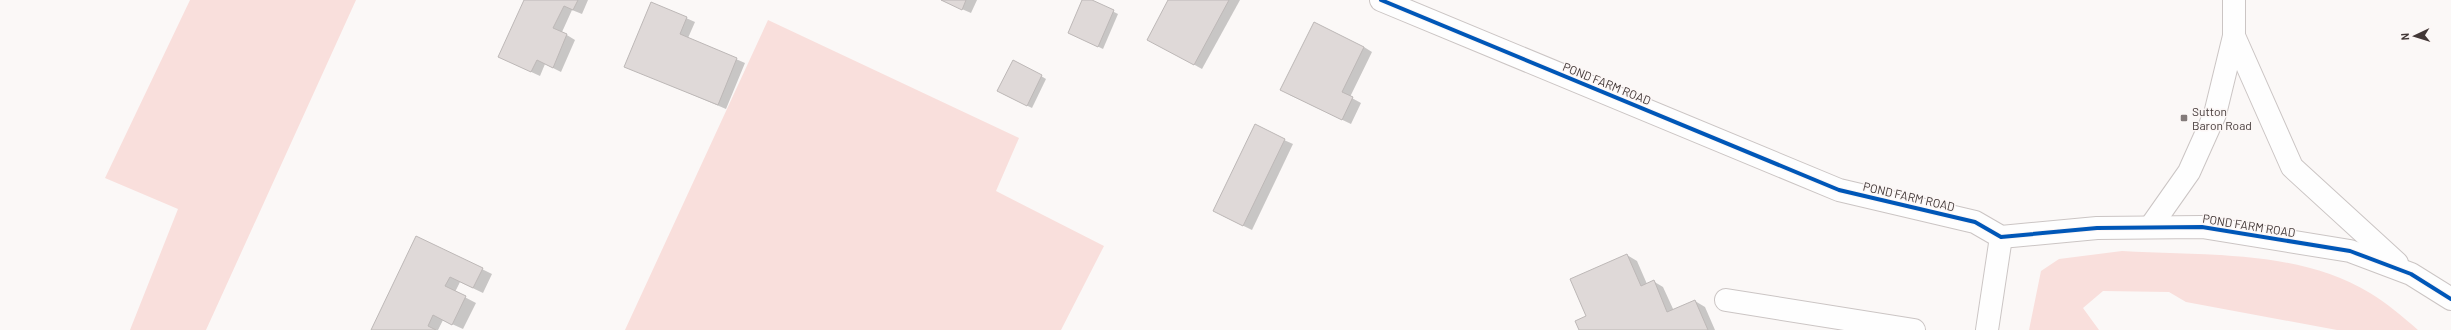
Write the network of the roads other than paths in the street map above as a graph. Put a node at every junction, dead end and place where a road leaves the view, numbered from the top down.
1 (1381, 0) edge
2 (2234, 0) edge
3 (2234, 36) junction
4 (2151, 226) junction
5 (2001, 237) junction
6 (2411, 274) junction
7 (2451, 299) edge
8 (1726, 300) dead end
9 (1914, 330) edge
10 (1988, 330) edge

1 - 5 street, POND FARM ROAD
2 - 3 street
3 - 4 street
3 - 6 street
4 - 5 street, POND FARM ROAD
4 - 6 street, POND FARM ROAD
5 - 10 street
6 - 7 street, POND FARM ROAD
8 - 9 street

